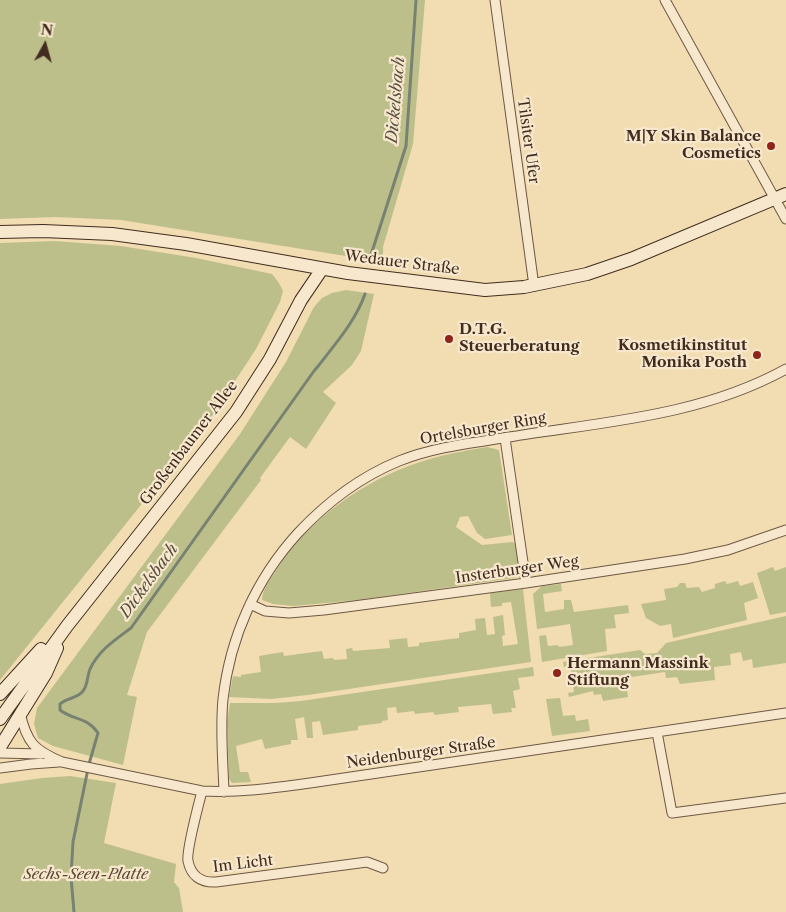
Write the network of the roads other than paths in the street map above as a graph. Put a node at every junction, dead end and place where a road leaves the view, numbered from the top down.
1 (495, 0) edge
2 (665, 0) edge
3 (781, 197) edge
4 (786, 219) edge
5 (0, 232) edge
6 (322, 269) junction
7 (534, 286) junction
8 (786, 369) edge
9 (505, 438) junction
10 (786, 530) edge
11 (526, 583) junction
12 (250, 604) junction
13 (67, 626) junction
14 (0, 694) edge
15 (20, 713) junction
16 (786, 713) edge
17 (0, 719) edge
18 (657, 732) junction
19 (0, 747) edge
20 (0, 753) edge
21 (41, 754) junction
22 (62, 762) junction
23 (0, 768) edge
24 (202, 790) junction
25 (224, 792) junction
26 (786, 798) edge
27 (384, 868) dead end

1 - 7 street, Tilsiter Ufer
2 - 3 street
3 - 4 street
3 - 7 main road, Wedauer Straße
5 - 6 main road, Wedauer Straße
6 - 7 main road, Wedauer Straße
6 - 13 main road, Großenbaumer Allee
8 - 9 street, Ortelsburger Ring
9 - 11 street
9 - 12 street, Ortelsburger Ring
10 - 11 street, Insterburger Weg
11 - 12 street, Insterburger Weg
12 - 25 street, Ortelsburger Ring
13 - 14 main road
13 - 15 main road, Großenbaumer Allee
13 - 17 main road, Großenbaumer Allee
15 - 19 main road, Großenbaumer Allee
15 - 21 street
16 - 18 street, Neidenburger Straße
18 - 25 street, Neidenburger Straße
18 - 26 street
20 - 21 street, Neidenburger Straße
21 - 22 street, Neidenburger Straße
22 - 23 street, Neidenburger Straße
22 - 24 street, Neidenburger Straße
24 - 25 street, Neidenburger Straße
24 - 27 street, Im Licht

